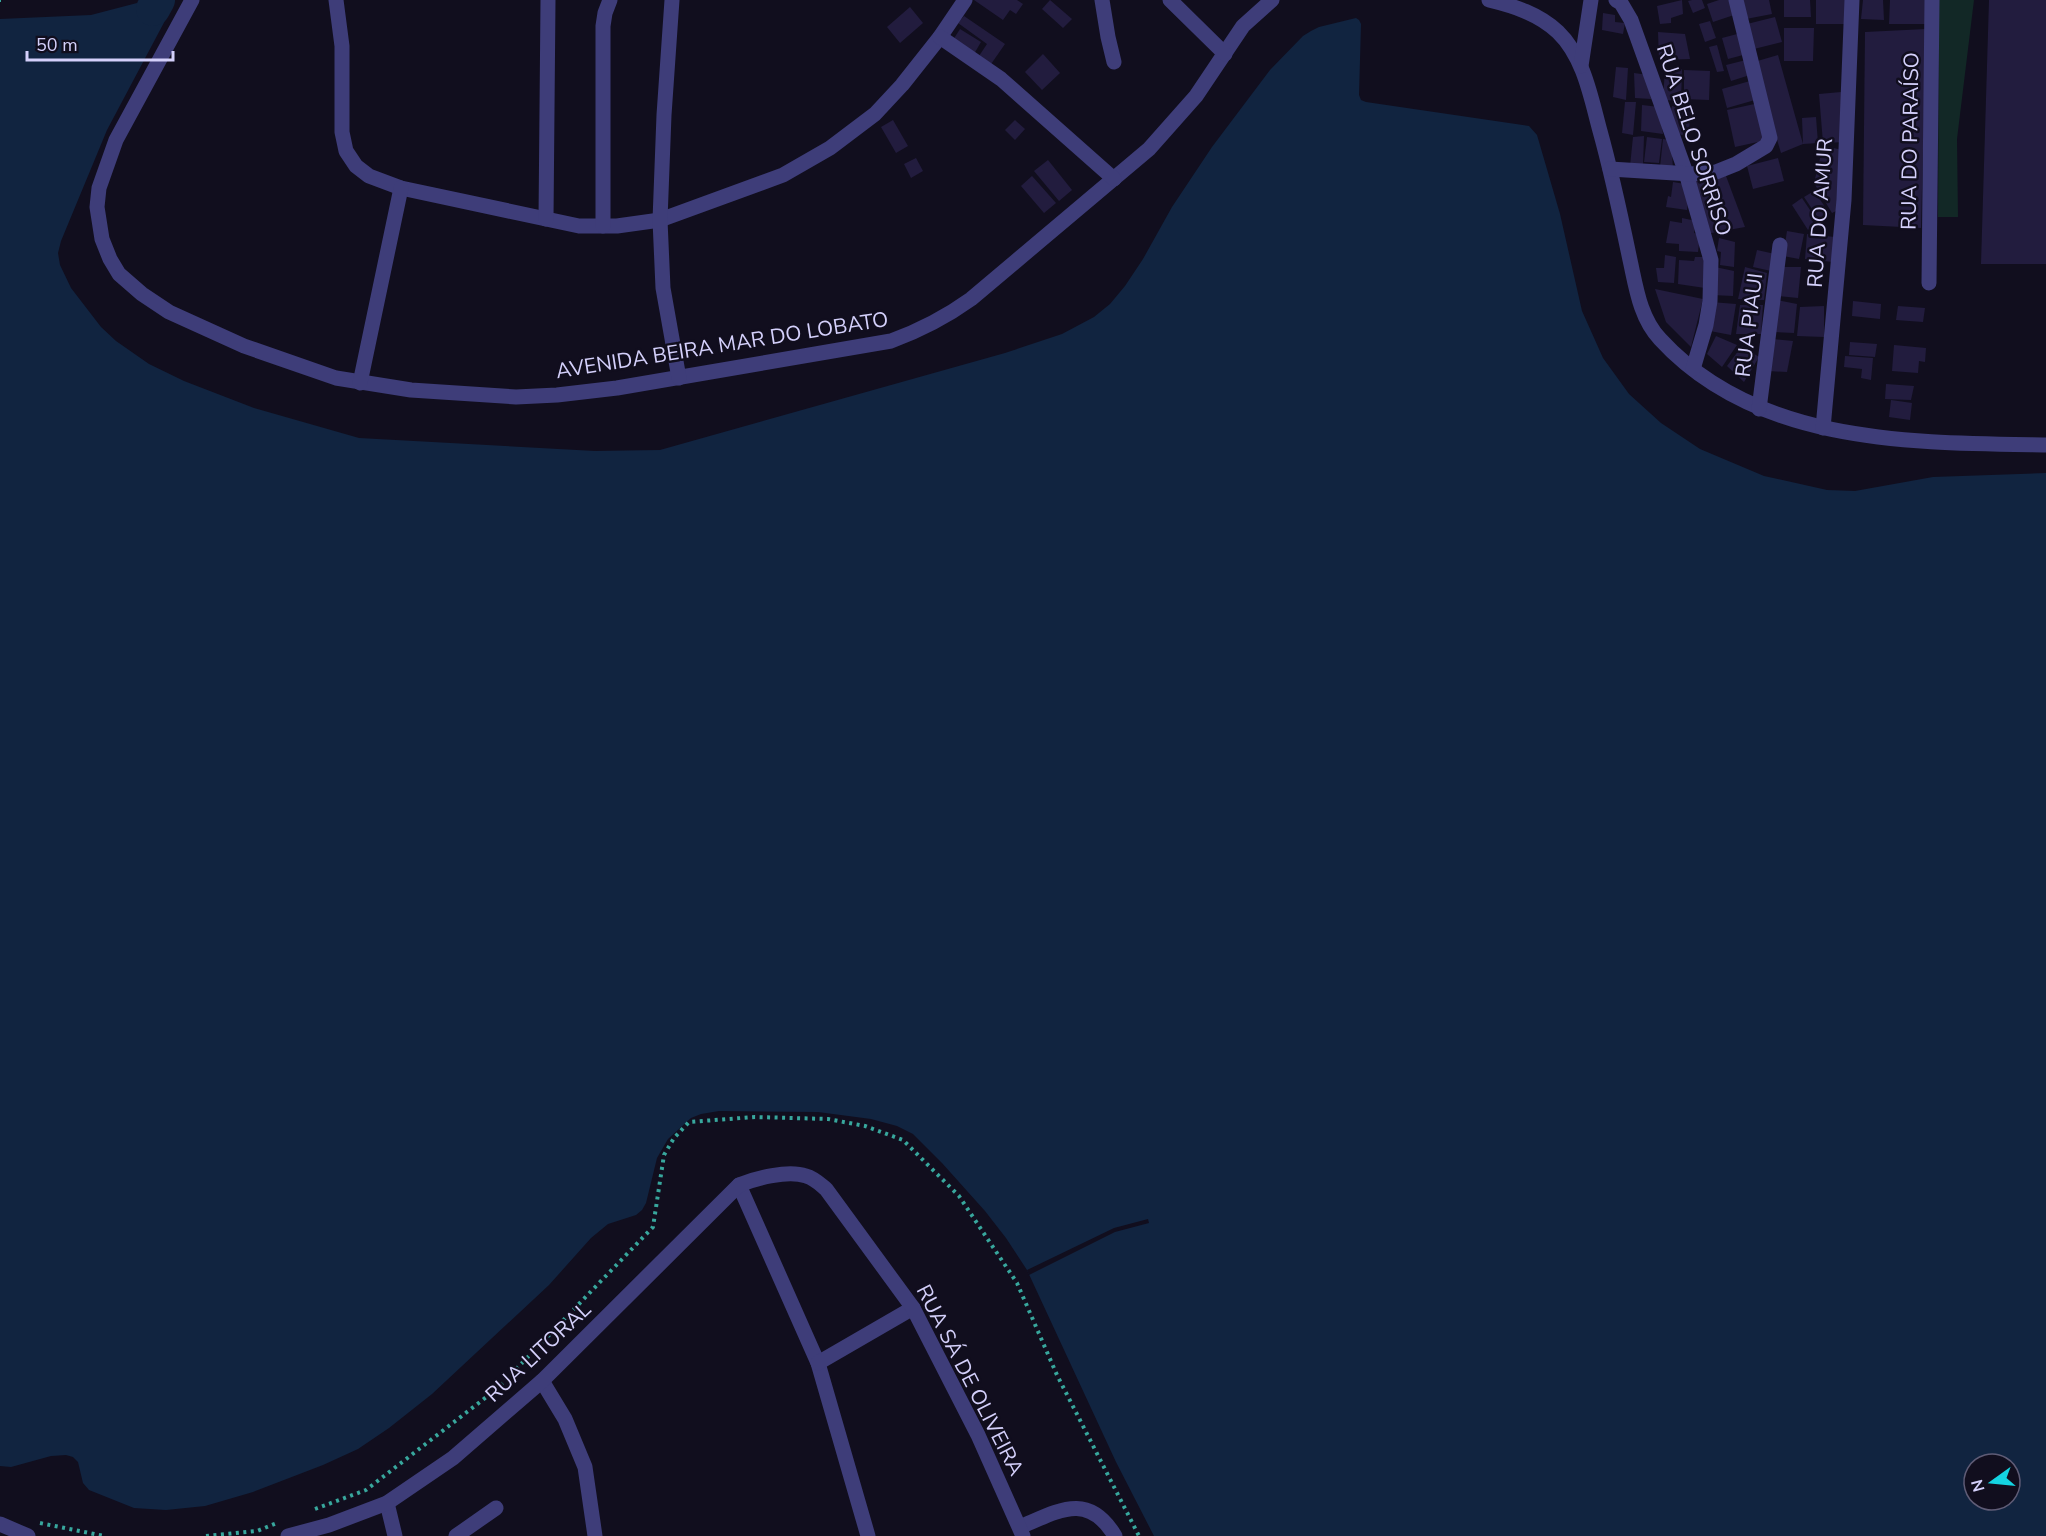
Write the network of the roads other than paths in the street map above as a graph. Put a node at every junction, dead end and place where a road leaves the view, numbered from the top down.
1 (192, 0) edge
2 (336, 0) edge
3 (548, 0) edge
4 (610, 0) edge
5 (672, 0) edge
6 (965, 0) edge
7 (1102, 0) edge
8 (1170, 0) edge
9 (1272, 0) edge
10 (1489, 0) edge
11 (1591, 0) edge
12 (1617, 0) edge
13 (1736, 0) edge
14 (1852, 0) edge
15 (1932, 0) edge
16 (940, 36) junction
17 (1226, 54) junction
18 (1114, 62) dead end
19 (1581, 66) junction
20 (1610, 169) junction
21 (1686, 173) junction
22 (1114, 179) junction
23 (401, 188) junction
24 (546, 219) junction
25 (660, 220) junction
26 (603, 226) junction
27 (1780, 245) dead end
28 (1929, 283) dead end
29 (1693, 369) junction
30 (679, 378) junction
31 (360, 383) junction
32 (1759, 409) junction
33 (1823, 428) junction
34 (2046, 445) edge
35 (796, 1174) joint
36 (739, 1185) junction
37 (913, 1308) junction
38 (818, 1363) junction
39 (542, 1381) junction
40 (387, 1503) junction
41 (496, 1508) dead end
42 (0, 1524) edge
43 (29, 1529) edge
44 (330, 1530) edge
45 (1021, 1532) edge
46 (288, 1536) edge
47 (394, 1536) edge
48 (456, 1536) edge
49 (595, 1536) edge
50 (868, 1536) edge
51 (1115, 1536) edge

1 - 31 street, AVENIDA BEIRA MAR DO LOBATO
2 - 23 street
3 - 24 street
4 - 26 street
5 - 25 street
6 - 16 street
7 - 18 street
8 - 17 street
9 - 17 street, AVENIDA BEIRA MAR DO LOBATO
10 - 19 street
11 - 19 street
12 - 21 street, RUA BELO SORRISO
13 - 21 street
14 - 33 street, RUA DO AMUR
15 - 28 street, RUA DO PARAÍSO
16 - 22 street
16 - 25 street
17 - 22 street, AVENIDA BEIRA MAR DO LOBATO
19 - 20 street
20 - 21 street
20 - 29 street
21 - 29 street, RUA BELO SORRISO
22 - 30 street, AVENIDA BEIRA MAR DO LOBATO
23 - 24 street
23 - 31 street
24 - 26 street
25 - 26 street
25 - 30 street
27 - 32 street, RUA PIAUI
29 - 32 street
30 - 31 street, AVENIDA BEIRA MAR DO LOBATO
32 - 33 street
33 - 34 street
35 - 36 street, RUA LITORAL
35 - 37 street, RUA SÁ DE OLIVEIRA
36 - 38 street
36 - 39 street, RUA LITORAL
37 - 38 street
37 - 45 street, RUA SÁ DE OLIVEIRA
38 - 50 street
39 - 40 street, RUA LITORAL
39 - 49 street
40 - 44 street, RUA LITORAL
40 - 47 street
41 - 48 street
42 - 43 street
44 - 46 street, RUA LITORAL
45 - 51 street

